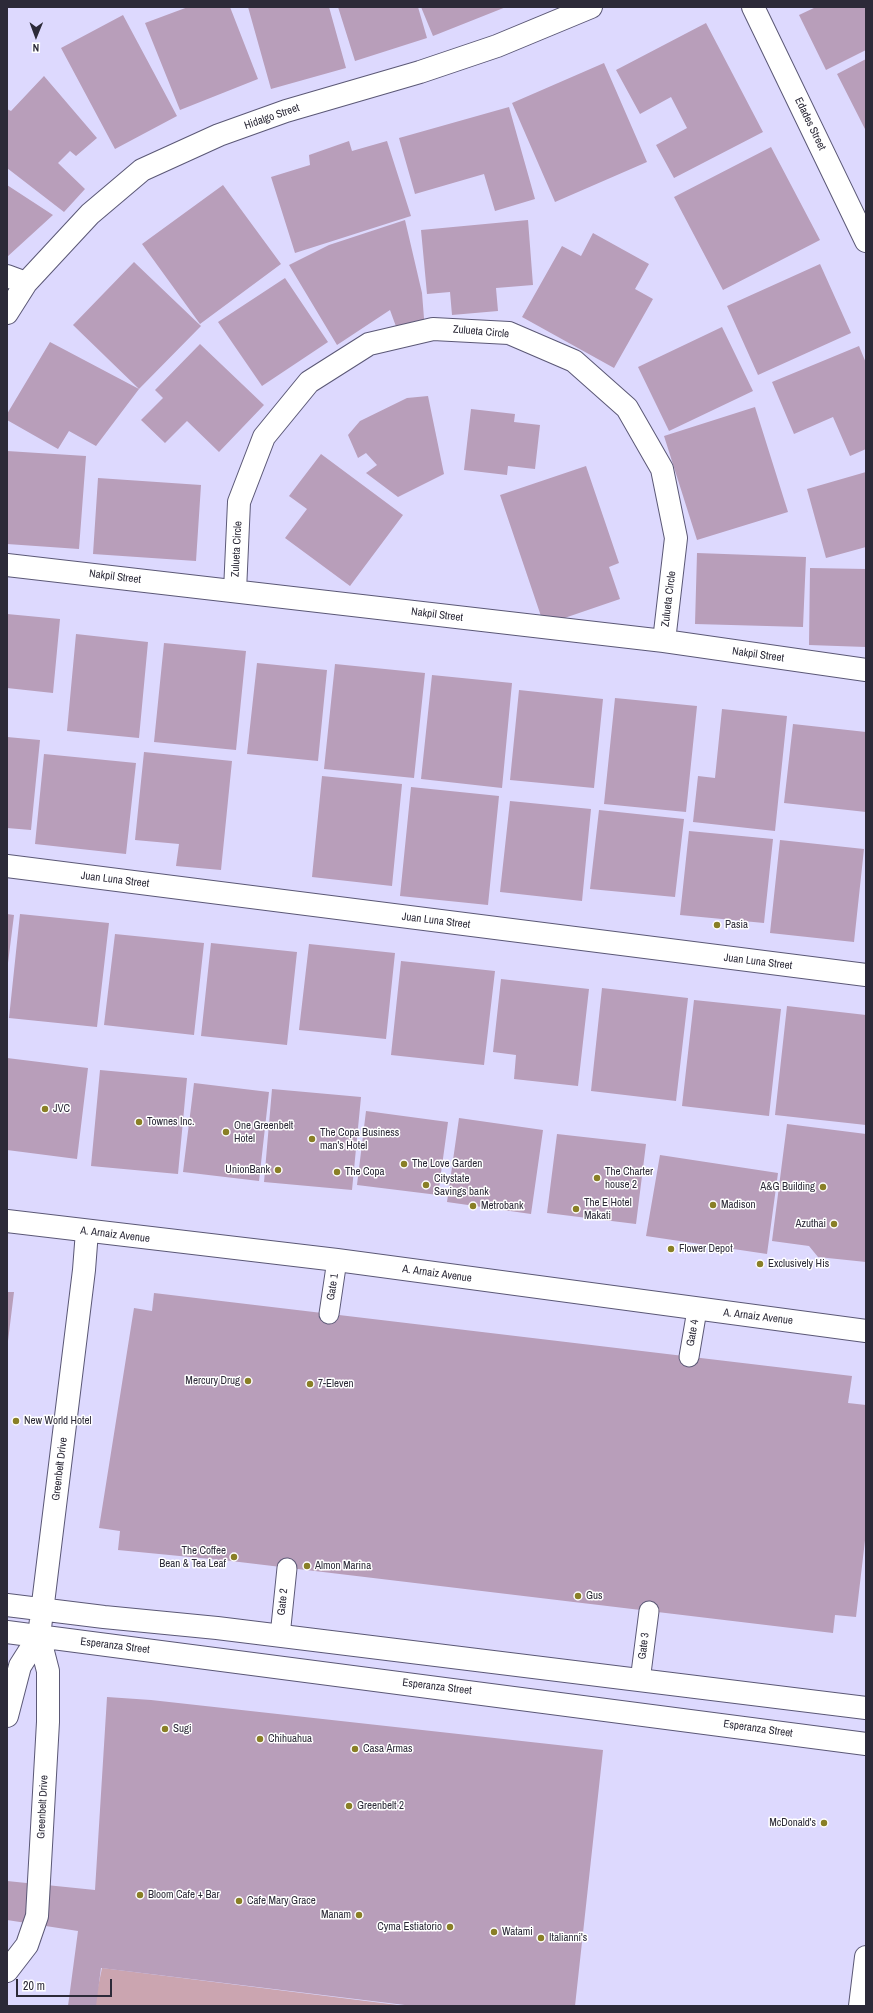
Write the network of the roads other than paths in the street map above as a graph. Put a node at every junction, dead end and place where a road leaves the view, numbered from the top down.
1 (591, 7) edge
2 (753, 7) edge
3 (866, 241) edge
4 (17, 280) edge
5 (7, 313) edge
6 (7, 565) edge
7 (235, 591) junction
8 (664, 642) junction
9 (866, 670) edge
10 (7, 866) edge
11 (866, 975) edge
12 (7, 1221) edge
13 (87, 1231) junction
14 (337, 1260) junction
15 (697, 1310) junction
16 (329, 1314) dead end
17 (866, 1332) edge
18 (689, 1357) dead end
19 (287, 1568) dead end
20 (7, 1605) edge
21 (42, 1610) junction
22 (648, 1611) dead end
23 (7, 1632) edge
24 (39, 1636) junction
25 (280, 1636) junction
26 (573, 1672) junction
27 (640, 1680) junction
28 (570, 1704) junction
29 (866, 1708) edge
30 (7, 1716) edge
31 (866, 1744) edge
32 (866, 1956) edge
33 (7, 1971) edge
34 (860, 2006) edge

1 - 4 street, Hidalgo Street
2 - 3 street, Edades Street
4 - 5 street, Hidalgo Street
6 - 7 street, Nakpil Street
7 - 8 street, Nakpil Street
7 - 8 street, Zulueta Circle
8 - 9 street, Nakpil Street
10 - 11 street, Juan Luna Street
12 - 13 street, A. Arnaiz Avenue
13 - 14 street, A. Arnaiz Avenue
13 - 21 street, Greenbelt Drive
14 - 15 street, A. Arnaiz Avenue
14 - 16 lane, Gate 1
15 - 17 street, A. Arnaiz Avenue
15 - 18 lane, Gate 4
19 - 25 lane, Gate 2
20 - 21 street
21 - 24 street, Greenbelt Drive
21 - 25 street
22 - 27 lane, Gate 3
23 - 24 street, Esperanza Street
24 - 28 street, Esperanza Street
24 - 30 street, Greenbelt Drive
24 - 33 street, Greenbelt Drive
25 - 26 street
26 - 27 street
26 - 28 street
27 - 29 street
28 - 31 street, Esperanza Street
32 - 34 street

